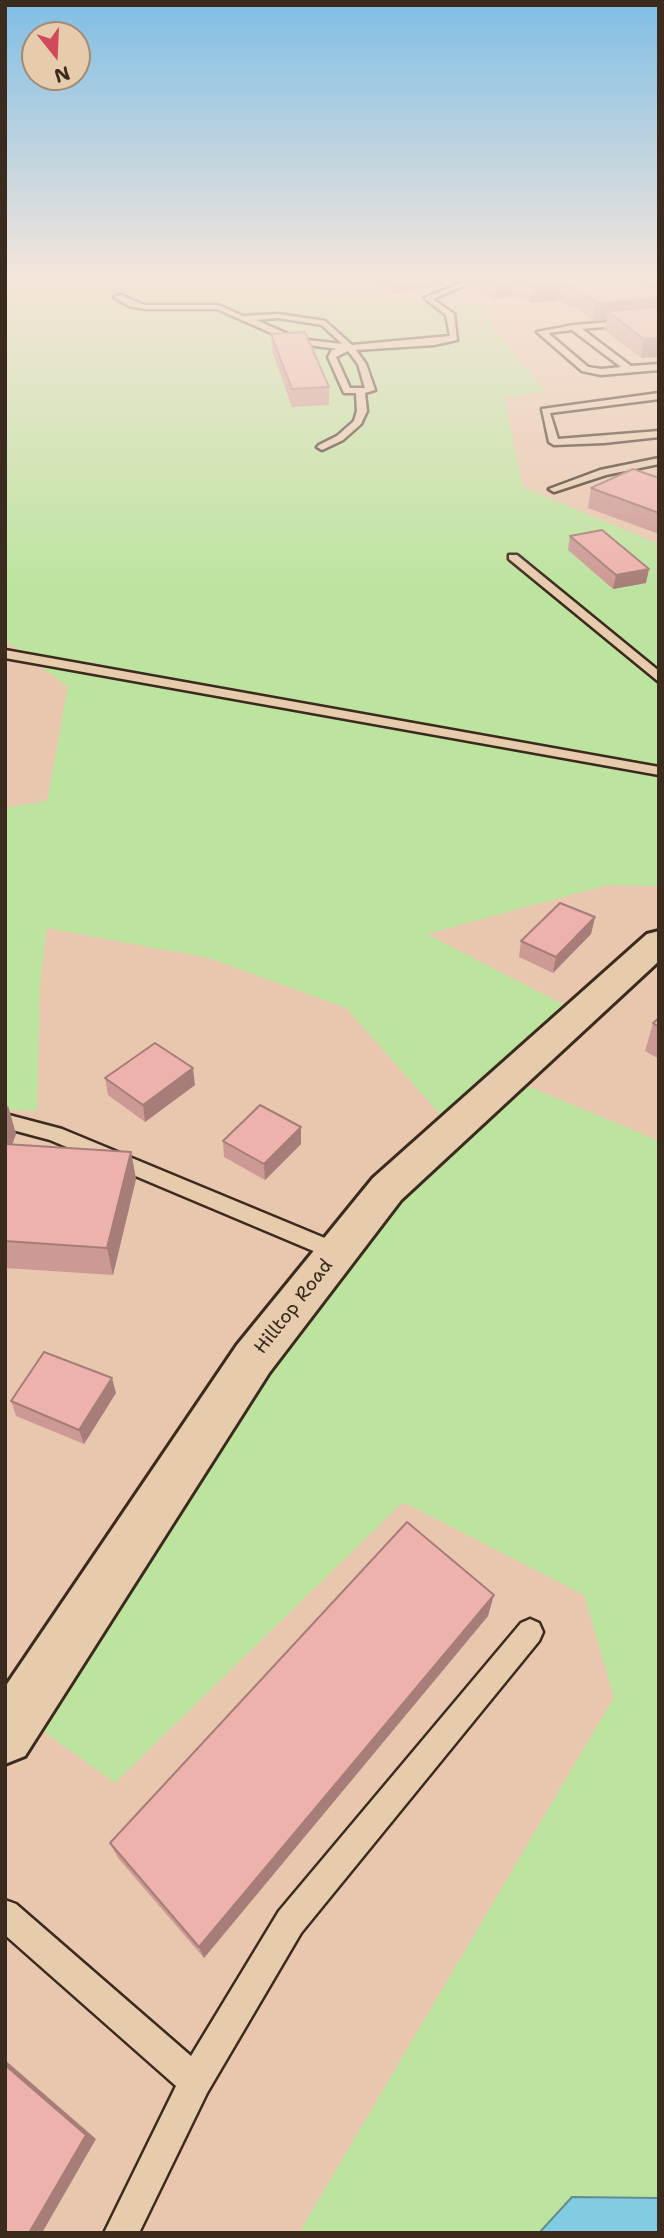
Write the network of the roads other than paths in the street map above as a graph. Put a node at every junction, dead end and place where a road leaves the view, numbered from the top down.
1 (344, 382) edge
2 (368, 382) edge
3 (360, 390) junction
4 (659, 396) edge
5 (659, 434) edge
6 (322, 447) dead end
7 (657, 462) edge
8 (554, 489) dead end
9 (513, 557) dead end
10 (5, 654) edge
11 (659, 678) edge
12 (659, 771) edge
13 (659, 942) edge
14 (5, 1121) edge
15 (337, 1252) junction
16 (530, 1632) dead end
17 (5, 1736) edge
18 (5, 1915) edge
19 (195, 2081) junction
20 (121, 2233) edge

1 - 3 lane
2 - 3 lane
3 - 6 lane
4 - 5 lane
7 - 8 lane
9 - 11 lane
10 - 12 lane
13 - 15 street, Hilltop Road
14 - 15 lane
15 - 17 street, Hilltop Road
16 - 19 lane
18 - 19 lane
19 - 20 lane

